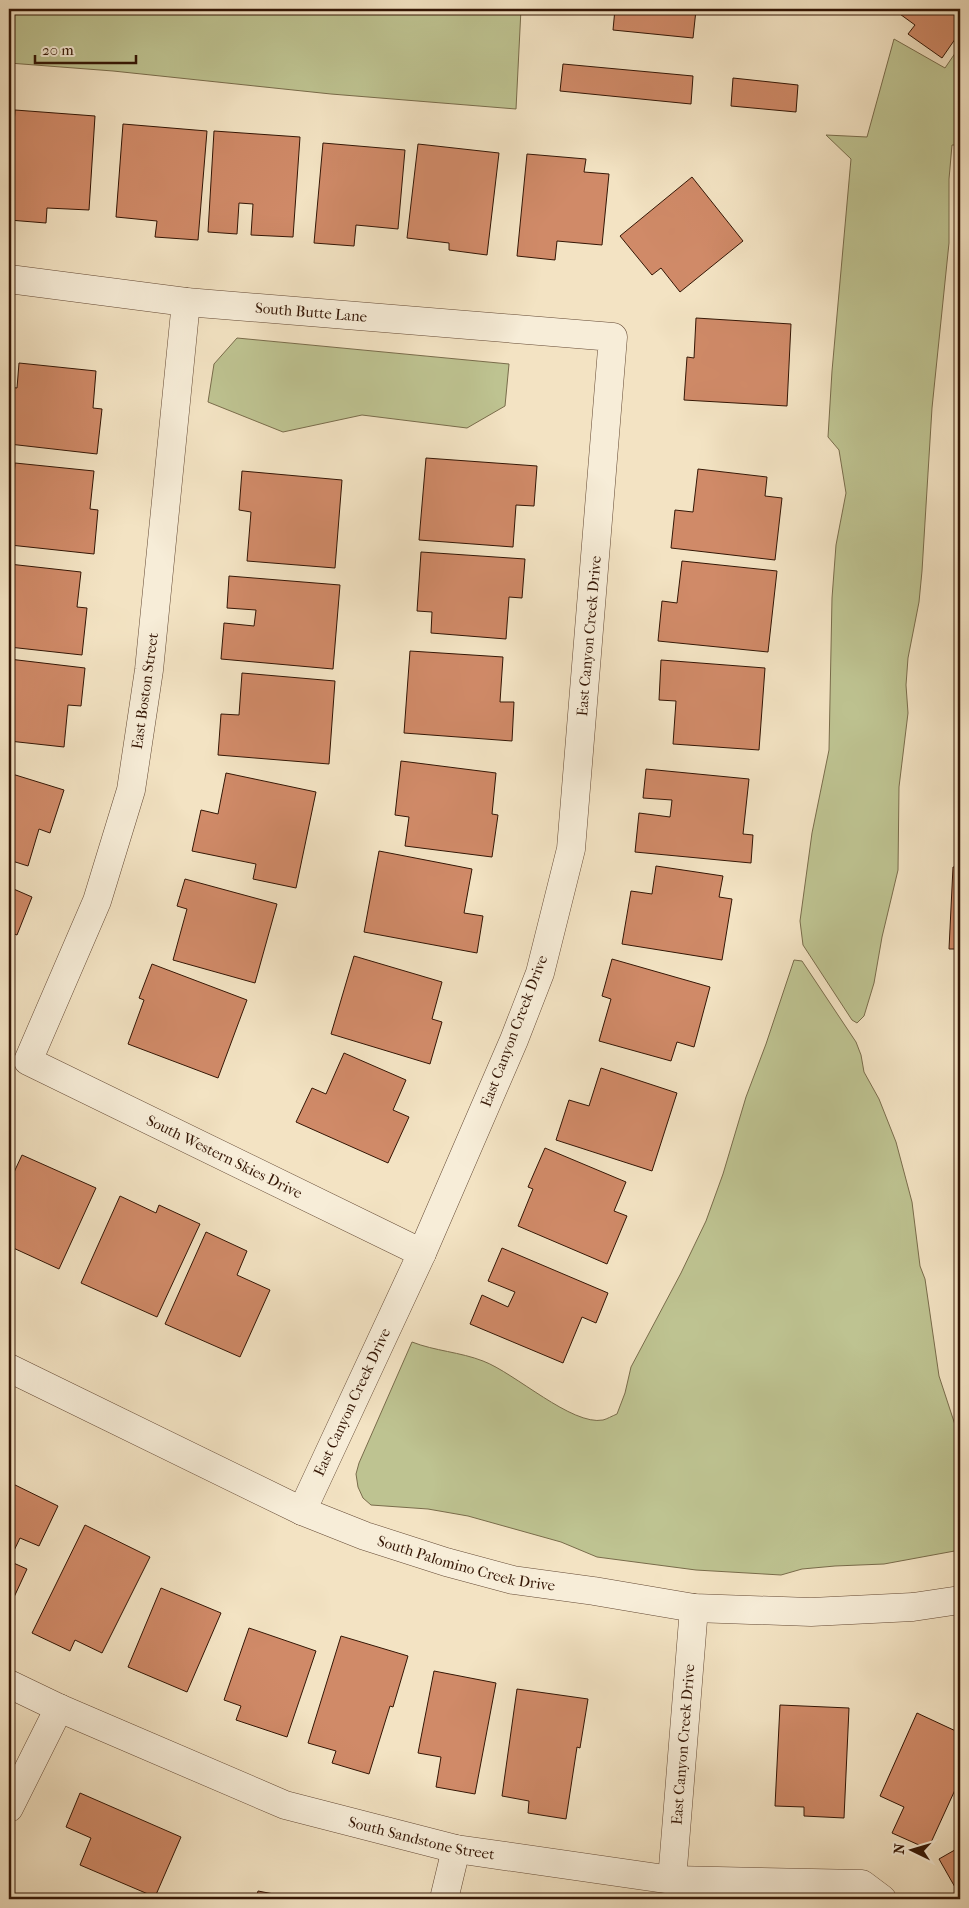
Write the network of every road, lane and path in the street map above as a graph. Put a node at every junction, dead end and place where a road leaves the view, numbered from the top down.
1 (9, 279) edge
2 (186, 302) junction
3 (614, 337) joint
4 (28, 1061) joint
5 (422, 1253) junction
6 (9, 1368) edge
7 (302, 1510) junction
8 (960, 1600) edge
9 (694, 1608) junction
10 (9, 1684) edge
11 (59, 1708) junction
12 (9, 1808) edge
13 (456, 1849) junction
14 (672, 1880) junction
15 (872, 1892) edge
16 (444, 1899) edge

1 - 2 street, South Butte Lane
2 - 3 street, South Butte Lane
2 - 4 street, East Boston Street
3 - 5 street, East Canyon Creek Drive
4 - 5 street, South Western Skies Drive
5 - 7 street, East Canyon Creek Drive
6 - 7 street, South Palomino Creek Drive
7 - 9 street, South Palomino Creek Drive
8 - 9 street, South Palomino Creek Drive
9 - 14 street, East Canyon Creek Drive
10 - 11 street, South Sandstone Street
11 - 12 street
11 - 13 street, South Sandstone Street
13 - 14 street, South Sandstone Street
13 - 16 street
14 - 15 street, South Sandstone Street

